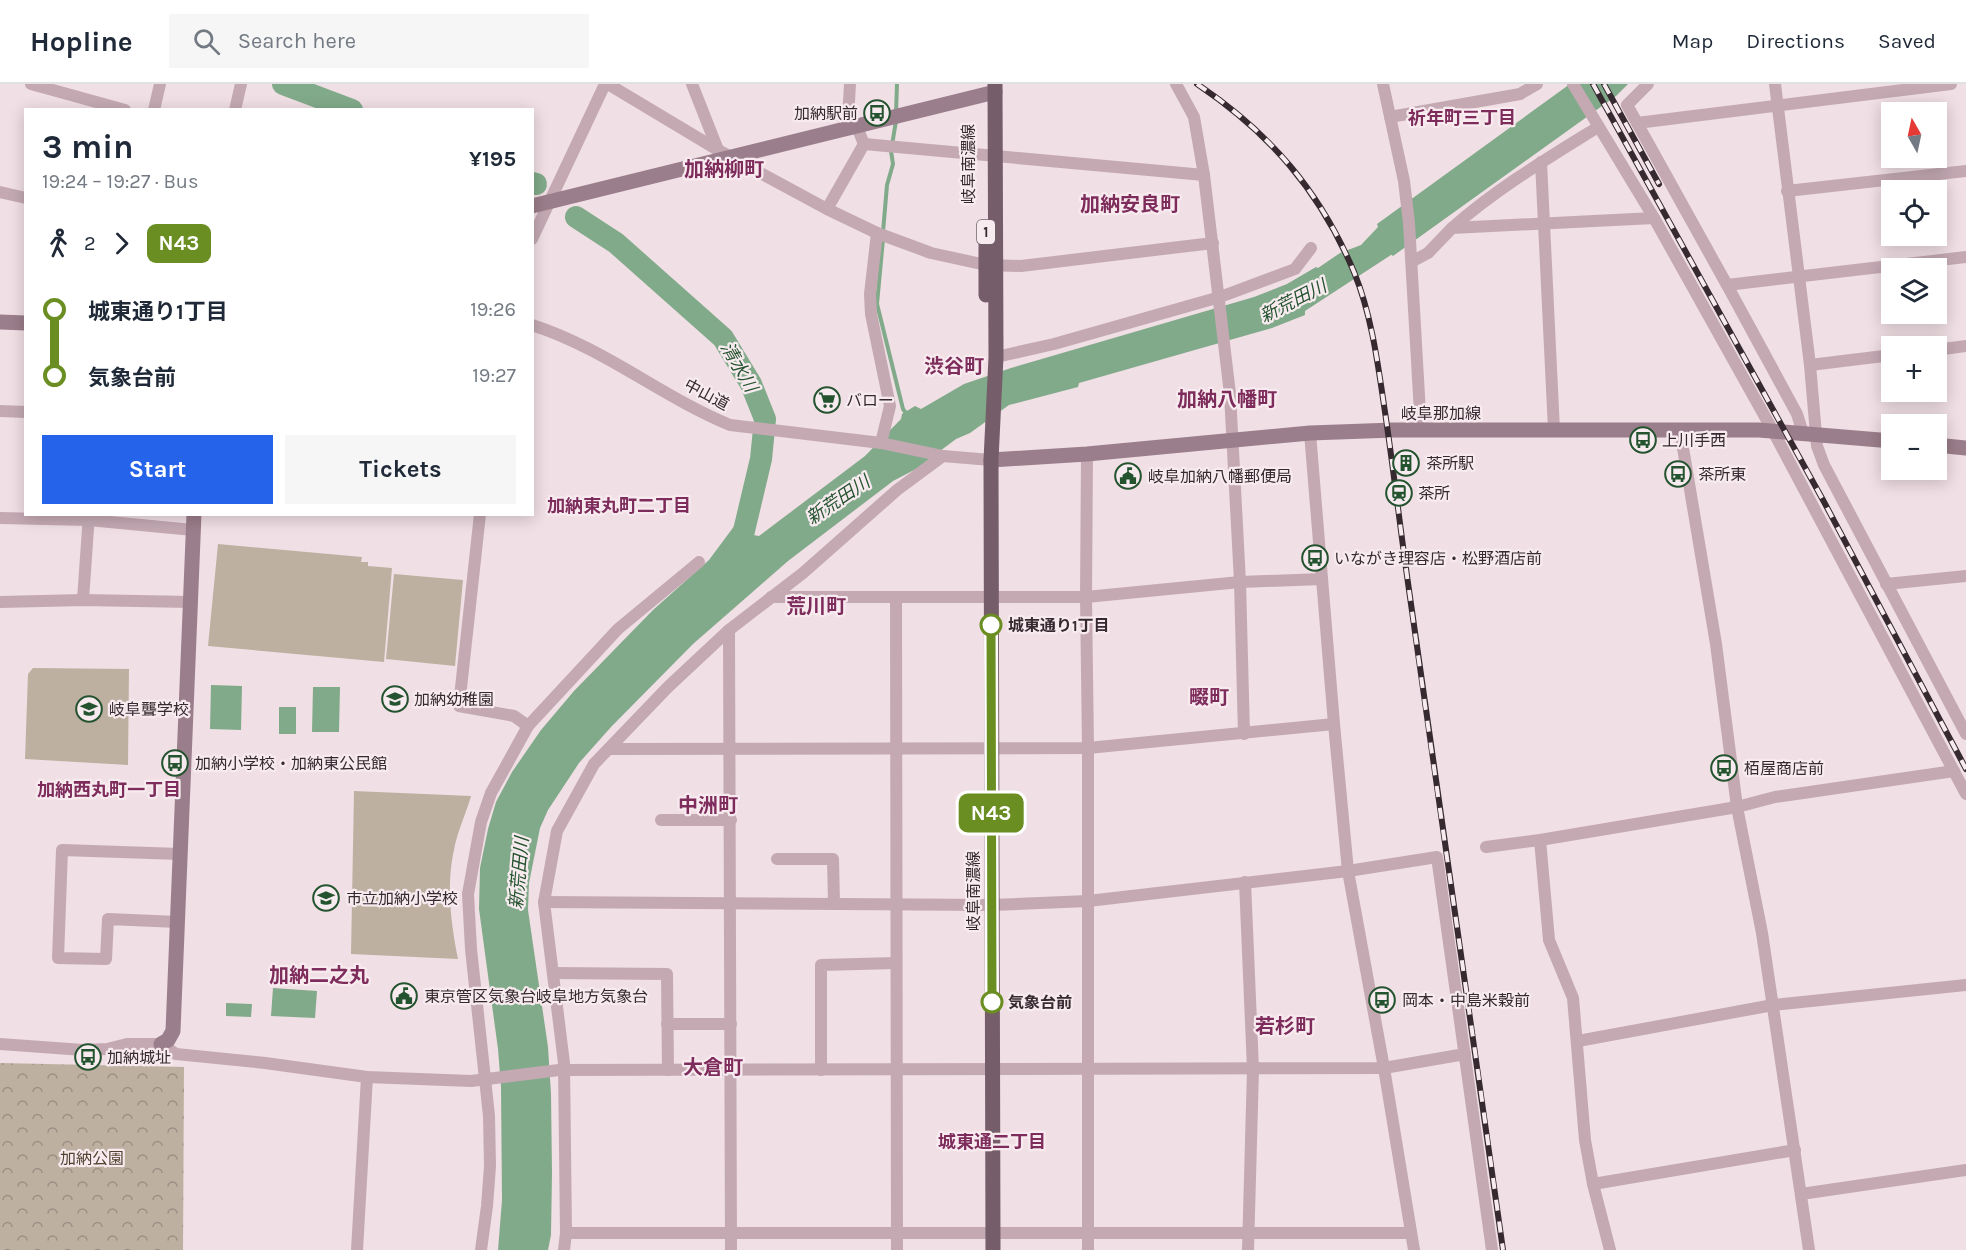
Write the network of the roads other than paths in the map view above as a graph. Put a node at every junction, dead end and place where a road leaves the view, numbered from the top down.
1 (31, 84) edge
2 (160, 84) edge
3 (607, 84) edge
4 (692, 84) edge
5 (850, 84) edge
6 (1176, 84) edge
7 (1383, 84) edge
8 (1537, 84) edge
9 (1573, 84) edge
10 (1648, 84) edge
11 (1775, 84) edge
12 (1952, 84) edge
13 (241, 85) edge
14 (990, 89) edge
15 (1777, 106) junction
16 (118, 108) edge
17 (154, 108) edge
18 (235, 108) edge
19 (1390, 117) junction
20 (1637, 123) junction
21 (1596, 124) junction
22 (857, 128) junction
23 (864, 144) junction
24 (718, 150) junction
25 (991, 155) junction
26 (734, 157) junction
27 (1541, 162) junction
28 (1966, 171) edge
29 (1204, 175) junction
30 (1787, 191) junction
31 (0, 192) edge
32 (24, 198) edge
33 (550, 202) junction
34 (534, 206) edge
35 (827, 209) junction
36 (1654, 218) junction
37 (1545, 224) junction
38 (1452, 228) junction
39 (534, 235) edge
40 (883, 235) junction
41 (1213, 243) junction
42 (1311, 248) dead end
43 (1412, 257) junction
44 (1966, 257) edge
45 (991, 266) junction
46 (1799, 276) junction
47 (1727, 285) junction
48 (1220, 299) junction
49 (0, 322) edge
50 (24, 323) edge
51 (534, 327) edge
52 (1966, 346) edge
53 (1947, 349) edge
54 (1881, 356) edge
55 (993, 364) junction
56 (1809, 364) junction
57 (0, 411) edge
58 (24, 412) edge
59 (1421, 430) junction
60 (1554, 430) junction
61 (1680, 430) junction
62 (1773, 431) junction
63 (1310, 433) junction
64 (1810, 433) junction
65 (1234, 440) junction
66 (1881, 440) edge
67 (881, 443) junction
68 (1947, 446) edge
69 (1966, 448) edge
70 (1087, 454) junction
71 (943, 456) junction
72 (991, 460) junction
73 (194, 516) edge
74 (480, 516) edge
75 (89, 517) edge
76 (0, 518) edge
77 (193, 530) junction
78 (699, 562) dead end
79 (1966, 576) edge
80 (1322, 579) junction
81 (1240, 582) junction
82 (1886, 584) junction
83 (771, 597) junction
84 (896, 597) junction
85 (1086, 597) junction
86 (991, 598) junction
87 (83, 600) junction
88 (0, 602) edge
89 (191, 603) junction
90 (729, 630) junction
91 (1334, 724) junction
92 (528, 726) junction
93 (1244, 734) junction
94 (1966, 734) edge
95 (895, 747) junction
96 (731, 748) junction
97 (991, 748) junction
98 (1088, 748) junction
99 (610, 749) junction
100 (1954, 771) junction
101 (1966, 794) edge
102 (1737, 807) junction
103 (661, 820) dead end
104 (731, 820) junction
105 (1539, 840) junction
106 (1486, 847) dead end
107 (180, 854) junction
108 (777, 859) dead end
109 (1348, 871) junction
110 (1245, 882) junction
111 (1088, 901) junction
112 (544, 902) junction
113 (731, 903) junction
114 (834, 903) junction
115 (895, 903) junction
116 (991, 905) junction
117 (178, 922) junction
118 (896, 963) junction
119 (553, 973) junction
120 (1966, 985) edge
121 (1773, 1005) junction
122 (668, 1024) junction
123 (731, 1024) junction
124 (1578, 1041) junction
125 (0, 1044) edge
126 (161, 1044) junction
127 (1465, 1054) junction
128 (1384, 1068) junction
129 (1088, 1069) junction
130 (1252, 1069) junction
131 (562, 1070) junction
132 (668, 1070) junction
133 (731, 1070) junction
134 (821, 1070) junction
135 (897, 1070) junction
136 (992, 1070) junction
137 (367, 1077) junction
138 (488, 1079) junction
139 (1795, 1150) junction
140 (1966, 1170) edge
141 (1593, 1184) junction
142 (1801, 1194) junction
143 (566, 1233) junction
144 (731, 1233) junction
145 (897, 1233) junction
146 (993, 1233) junction
147 (1088, 1233) junction
148 (1248, 1233) junction
149 (1411, 1233) junction
150 (357, 1250) edge
151 (481, 1250) edge
152 (564, 1250) edge
153 (731, 1250) edge
154 (897, 1250) edge
155 (993, 1250) edge
156 (1088, 1250) edge
157 (1248, 1250) edge
158 (1414, 1250) edge
159 (1492, 1250) edge
160 (1610, 1250) edge
161 (1809, 1250) edge

1 - 16 street
2 - 17 street
3 - 24 street
3 - 33 street
4 - 24 street
5 - 22 street
6 - 29 street
7 - 19 street
8 - 19 street
9 - 21 street
10 - 20 street
11 - 15 street
12 - 15 street
13 - 18 street
14 - 22 street
14 - 25 main road, 岐阜南濃線 / 1
15 - 20 street
15 - 30 street
19 - 43 street
20 - 47 street
21 - 27 street
21 - 36 street
22 - 23 street
22 - 26 street
23 - 25 street
23 - 35 street
24 - 26 street
25 - 29 street
25 - 45 main road, 岐阜南濃線 / 1
26 - 33 street
26 - 35 street
27 - 37 street
27 - 38 street
28 - 30 street
29 - 41 street
30 - 46 street
31 - 32 street
33 - 34 street
33 - 39 street
35 - 40 street
36 - 37 street
36 - 62 street
37 - 38 street
37 - 60 street
38 - 43 street
40 - 45 street
40 - 67 street
41 - 45 street
41 - 48 street
42 - 48 street
43 - 59 street
44 - 46 street
45 - 55 main road, 岐阜南濃線 / 1
46 - 47 street
46 - 56 street
47 - 64 street
48 - 55 street
48 - 65 street
49 - 50 street
51 - 67 street, 中山道
52 - 53 street
54 - 56 street
55 - 72 main road, 岐阜南濃線 / 1
56 - 64 street
57 - 58 street
59 - 60 street, 岐阜那加線
59 - 63 street, 岐阜那加線
60 - 61 street, 岐阜那加線
61 - 62 street, 岐阜那加線
61 - 102 street
62 - 64 street, 岐阜那加線
62 - 100 street
63 - 65 street, 岐阜那加線
63 - 80 street
64 - 66 street, 岐阜那加線
64 - 82 street
65 - 70 street, 岐阜那加線
65 - 81 street
67 - 71 street, 中山道
68 - 69 street
70 - 72 street, 岐阜那加線
70 - 85 street
71 - 72 street, 中山道
71 - 83 street
72 - 86 main road, 岐阜南濃線 / 1
73 - 77 street
74 - 92 street
75 - 76 street
75 - 77 street
75 - 87 street
77 - 89 street
78 - 92 street
79 - 82 street
80 - 81 street
80 - 91 street
81 - 85 street
81 - 93 street
82 - 94 street
83 - 84 street
83 - 90 street
84 - 86 street
84 - 95 street
85 - 86 street
85 - 98 street
86 - 97 main road, 岐阜南濃線 / 1
87 - 88 street
87 - 89 street
89 - 107 street
90 - 96 street
90 - 99 street
91 - 93 street
91 - 109 street
92 - 138 street
93 - 98 street
95 - 96 street
95 - 97 street
95 - 115 street
96 - 99 street
96 - 104 street
97 - 98 street
97 - 116 main road, 岐阜南濃線 / 1
98 - 111 street
99 - 112 street
100 - 101 street
100 - 102 street
102 - 105 street
102 - 121 street
103 - 104 street
104 - 113 street
105 - 106 street
105 - 124 street
107 - 117 street
107 - 117 street
108 - 114 street
109 - 110 street
109 - 127 street
109 - 128 street
110 - 111 street
110 - 130 street
111 - 116 street
111 - 129 street
112 - 113 street
112 - 119 street
113 - 114 street
113 - 123 street
114 - 115 street
115 - 116 street
115 - 118 street
116 - 136 main road, 岐阜南濃線 / 1
117 - 126 street
118 - 134 street
118 - 135 street
119 - 122 street
119 - 131 street
120 - 121 street
121 - 124 street
121 - 139 street
122 - 123 street
122 - 132 street
123 - 133 street
124 - 141 street
125 - 126 street
126 - 137 street
127 - 128 street
127 - 159 street
128 - 130 street
128 - 149 street
129 - 130 street
129 - 136 street
129 - 147 street
130 - 148 street
131 - 132 street
131 - 138 street
131 - 143 street
132 - 133 street
133 - 134 street
133 - 144 street
134 - 135 street
135 - 136 street
135 - 145 street
136 - 146 main road, 岐阜南濃線 / 1
137 - 138 street
137 - 150 street
138 - 151 street
139 - 141 street
139 - 142 street
140 - 142 street
141 - 160 street
142 - 161 street
143 - 144 street
143 - 152 street
144 - 145 street
144 - 153 street
145 - 146 street
145 - 154 street
146 - 147 street
146 - 155 main road, 岐阜南濃線 / 1
147 - 148 street
147 - 156 street
148 - 149 street
148 - 157 street
149 - 158 street

